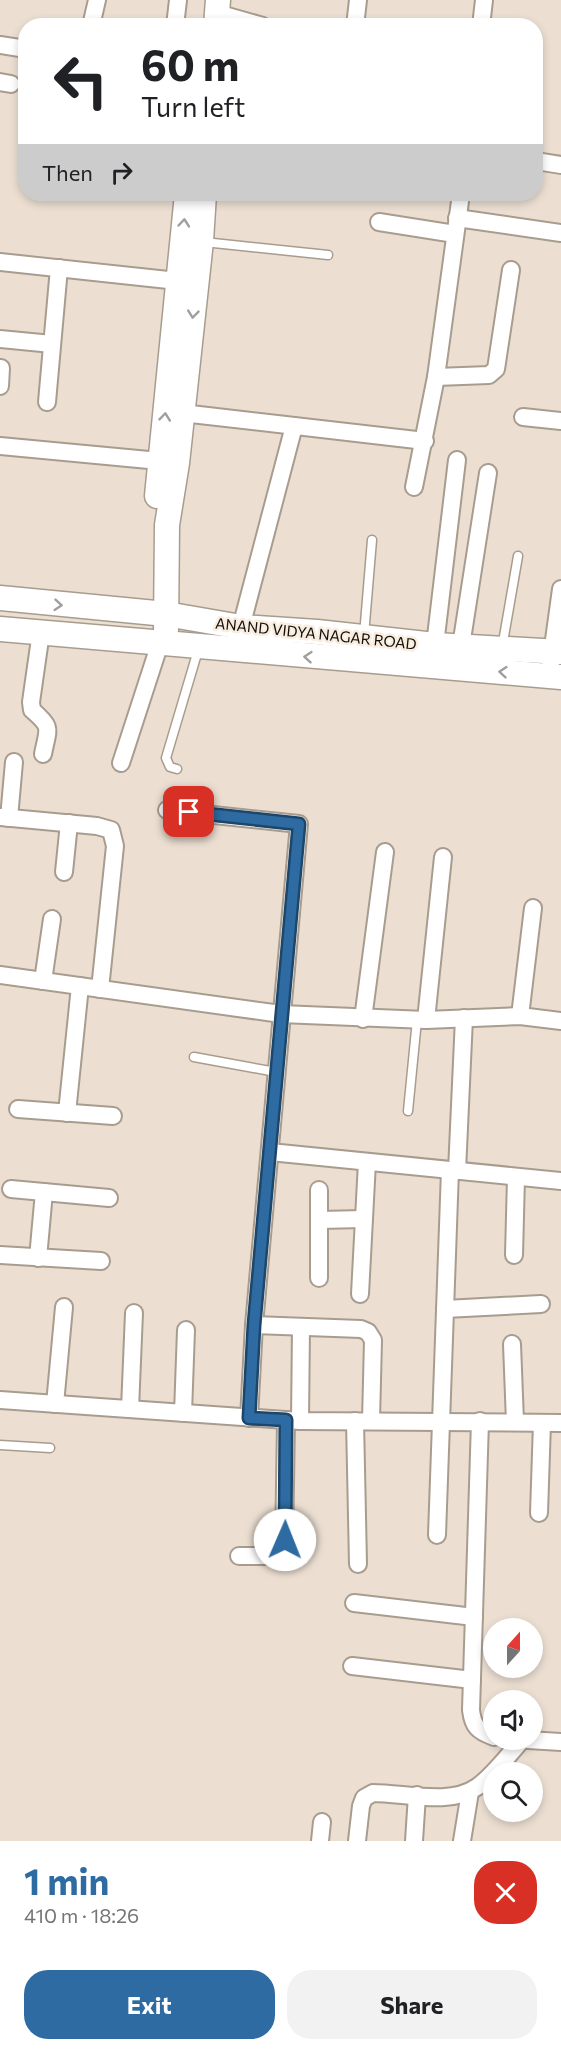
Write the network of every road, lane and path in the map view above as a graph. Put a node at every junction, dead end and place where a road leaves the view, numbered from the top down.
1 (97, 0) edge
2 (178, 0) edge
3 (358, 0) edge
4 (484, 0) edge
5 (212, 13) edge
6 (93, 18) edge
7 (176, 18) edge
8 (232, 18) edge
9 (357, 18) edge
10 (482, 18) edge
11 (0, 45) edge
12 (18, 48) edge
13 (543, 162) edge
14 (561, 165) edge
15 (187, 201) edge
16 (204, 201) edge
17 (459, 201) edge
18 (379, 222) dead end
19 (456, 226) junction
20 (561, 233) edge
21 (201, 242) junction
22 (328, 255) dead end
23 (0, 262) edge
24 (59, 268) junction
25 (511, 270) dead end
26 (188, 282) junction
27 (0, 339) edge
28 (52, 344) junction
29 (1, 368) edge
30 (436, 377) junction
31 (0, 386) edge
32 (47, 402) dead end
33 (182, 413) junction
34 (523, 417) dead end
35 (561, 421) edge
36 (294, 426) junction
37 (425, 441) junction
38 (0, 446) edge
39 (458, 460) dead end
40 (169, 462) junction
41 (488, 473) dead end
42 (414, 486) dead end
43 (372, 540) dead end
44 (518, 556) dead end
45 (561, 589) edge
46 (0, 598) edge
47 (158, 614) junction
48 (241, 627) junction
49 (0, 629) edge
50 (41, 632) junction
51 (364, 637) junction
52 (157, 643) junction
53 (435, 645) junction
54 (461, 646) junction
55 (199, 647) junction
56 (501, 648) junction
57 (557, 652) edge
58 (555, 677) edge
59 (43, 754) dead end
60 (14, 762) dead end
61 (121, 763) dead end
62 (177, 770) dead end
63 (167, 810) dead end
64 (4, 818) edge
65 (69, 823) junction
66 (385, 852) dead end
67 (443, 858) dead end
68 (64, 872) dead end
69 (533, 908) dead end
70 (52, 919) dead end
71 (0, 975) edge
72 (43, 981) junction
73 (80, 986) junction
74 (100, 989) junction
75 (281, 1014) junction
76 (519, 1016) junction
77 (464, 1018) junction
78 (363, 1019) junction
79 (421, 1020) junction
80 (561, 1021) edge
81 (194, 1057) dead end
82 (276, 1072) junction
83 (18, 1109) dead end
84 (408, 1111) dead end
85 (67, 1113) junction
86 (112, 1116) dead end
87 (270, 1152) junction
88 (367, 1162) junction
89 (453, 1171) junction
90 (516, 1177) junction
91 (561, 1182) edge
92 (10, 1189) dead end
93 (319, 1190) dead end
94 (44, 1192) junction
95 (109, 1198) dead end
96 (364, 1219) junction
97 (319, 1220) junction
98 (0, 1255) edge
99 (514, 1255) dead end
100 (38, 1258) junction
101 (101, 1261) dead end
102 (319, 1278) dead end
103 (360, 1294) dead end
104 (541, 1304) dead end
105 (64, 1307) dead end
106 (445, 1310) junction
107 (134, 1313) dead end
108 (254, 1325) junction
109 (301, 1327) junction
110 (186, 1330) dead end
111 (512, 1344) dead end
112 (0, 1400) edge
113 (55, 1404) junction
114 (130, 1409) junction
115 (183, 1413) junction
116 (249, 1418) junction
117 (293, 1420) junction
118 (363, 1421) junction
119 (480, 1421) junction
120 (441, 1422) junction
121 (515, 1422) junction
122 (542, 1423) junction
123 (561, 1423) edge
124 (0, 1444) edge
125 (50, 1448) dead end
126 (539, 1513) dead end
127 (437, 1535) dead end
128 (238, 1556) dead end
129 (358, 1564) dead end
130 (354, 1603) dead end
131 (474, 1617) junction
132 (351, 1666) dead end
133 (472, 1680) junction
134 (483, 1732) edge
135 (543, 1741) edge
136 (561, 1742) edge
137 (513, 1750) edge
138 (470, 1792) junction
139 (417, 1795) junction
140 (322, 1822) dead end
141 (320, 1841) edge
142 (357, 1841) edge
143 (414, 1841) edge
144 (462, 1841) edge

1 - 6 street
2 - 7 street
3 - 9 street
4 - 10 street
5 - 8 street
11 - 12 street
13 - 14 street
26 -> 15 main road
16 - 21 main road
17 - 19 street
18 - 19 street
19 - 20 street
19 - 30 street
21 - 22 lane
21 - 26 main road
23 - 24 street
24 - 26 street
24 - 28 street
25 - 30 street
26 -> 33 main road
40 -> 26 main road
27 - 28 street
28 - 32 street
29 - 31 street
30 - 37 street
33 - 36 street
33 - 40 main road
34 - 35 street
36 - 37 street
36 - 48 street
37 - 42 street
38 - 40 street
39 - 53 street
40 - 47 main road
41 - 54 street
43 - 51 lane
44 - 56 lane
45 - 57 street
46 -> 47 main road, ANAND VIDYA NAGAR ROAD
47 - 48 main road, ANAND VIDYA NAGAR ROAD
47 - 52 main road
48 - 51 main road, ANAND VIDYA NAGAR ROAD
49 - 50 main road, ANAND VIDYA NAGAR ROAD
50 - 52 main road, ANAND VIDYA NAGAR ROAD
50 - 59 street
51 - 53 main road, ANAND VIDYA NAGAR ROAD
52 - 55 main road, ANAND VIDYA NAGAR ROAD
52 - 61 street
53 - 54 main road, ANAND VIDYA NAGAR ROAD
54 - 56 main road, ANAND VIDYA NAGAR ROAD
58 -> 55 main road, ANAND VIDYA NAGAR ROAD
55 - 62 lane
56 - 57 main road, ANAND VIDYA NAGAR ROAD
57 - 58 street
60 - 64 street
63 - 75 street
64 - 65 street
65 - 68 street
65 - 74 street
66 - 78 street
67 - 79 street
69 - 76 street
70 - 72 street
71 - 72 street
72 - 73 street
73 - 74 street
73 - 85 street
74 - 75 street
75 - 78 street
75 - 82 street
76 - 77 street
76 - 80 street
77 - 79 street
77 - 89 street
78 - 79 street
79 - 84 lane
81 - 82 lane
82 - 87 street
83 - 85 street
85 - 86 street
87 - 88 street
87 - 108 street
88 - 89 street
88 - 96 street
89 - 90 street
89 - 106 street
90 - 91 street
90 - 99 street
92 - 94 street
93 - 97 street
94 - 95 street
94 - 100 street
96 - 97 street
96 - 103 street
97 - 102 street
98 - 100 street
100 - 101 street
104 - 106 street
105 - 113 street
106 - 120 street
107 - 114 street
108 - 109 street
108 - 116 street
109 - 117 street
109 - 118 street
110 - 115 street
111 - 121 street
112 - 113 street
113 - 114 street
114 - 115 street
115 - 116 street
116 - 117 street
117 - 118 street
117 - 128 street
118 - 120 street
118 - 129 street
119 - 120 street
119 - 121 street
119 - 131 street
120 - 127 street
121 - 122 street
122 - 123 street
122 - 126 street
124 - 125 lane
130 - 131 street
131 - 133 street
132 - 133 street
133 - 134 street
135 - 136 street
137 - 138 street
138 - 139 street
138 - 144 street
139 - 142 street
139 - 143 street
140 - 141 street

